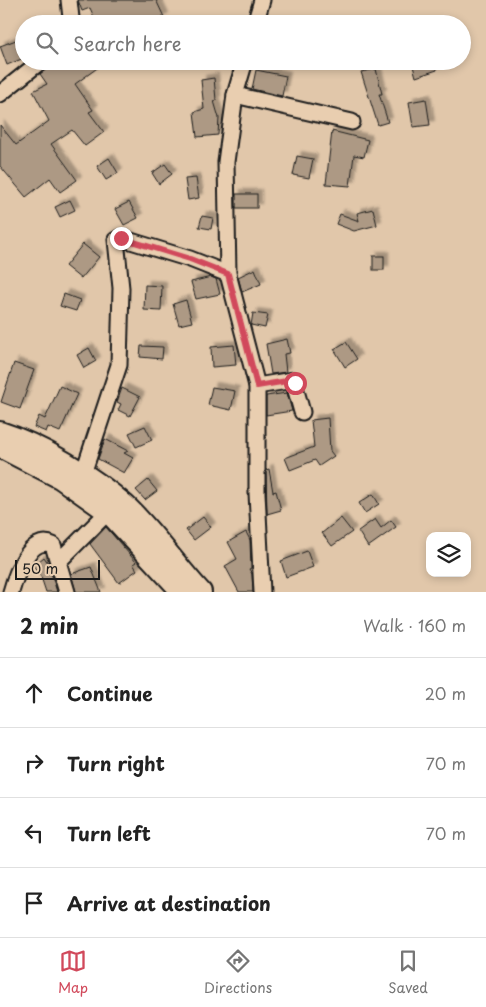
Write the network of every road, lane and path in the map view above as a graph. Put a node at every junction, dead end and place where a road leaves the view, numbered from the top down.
1 (69, 0) edge
2 (262, 0) edge
3 (71, 15) edge
4 (258, 15) edge
5 (30, 70) edge
6 (242, 70) edge
7 (0, 94) edge
8 (235, 95) junction
9 (352, 122) dead end
10 (228, 274) junction
11 (257, 386) junction
12 (302, 412) dead end
13 (0, 432) edge
14 (0, 447) edge
15 (84, 474) junction
16 (108, 512) junction
17 (60, 561) junction
18 (170, 585) edge
19 (11, 592) edge
20 (67, 592) edge
21 (182, 592) edge
22 (201, 592) edge
23 (262, 592) edge

1 - 3 street
2 - 4 street
5 - 7 street
6 - 8 street
8 - 9 street
8 - 10 street
10 - 11 street
10 - 15 street
11 - 12 street
11 - 23 street
13 - 15 main road
14 - 16 main road
15 - 22 main road
16 - 17 street
16 - 18 main road
17 - 19 street
17 - 20 street
18 - 21 main road

